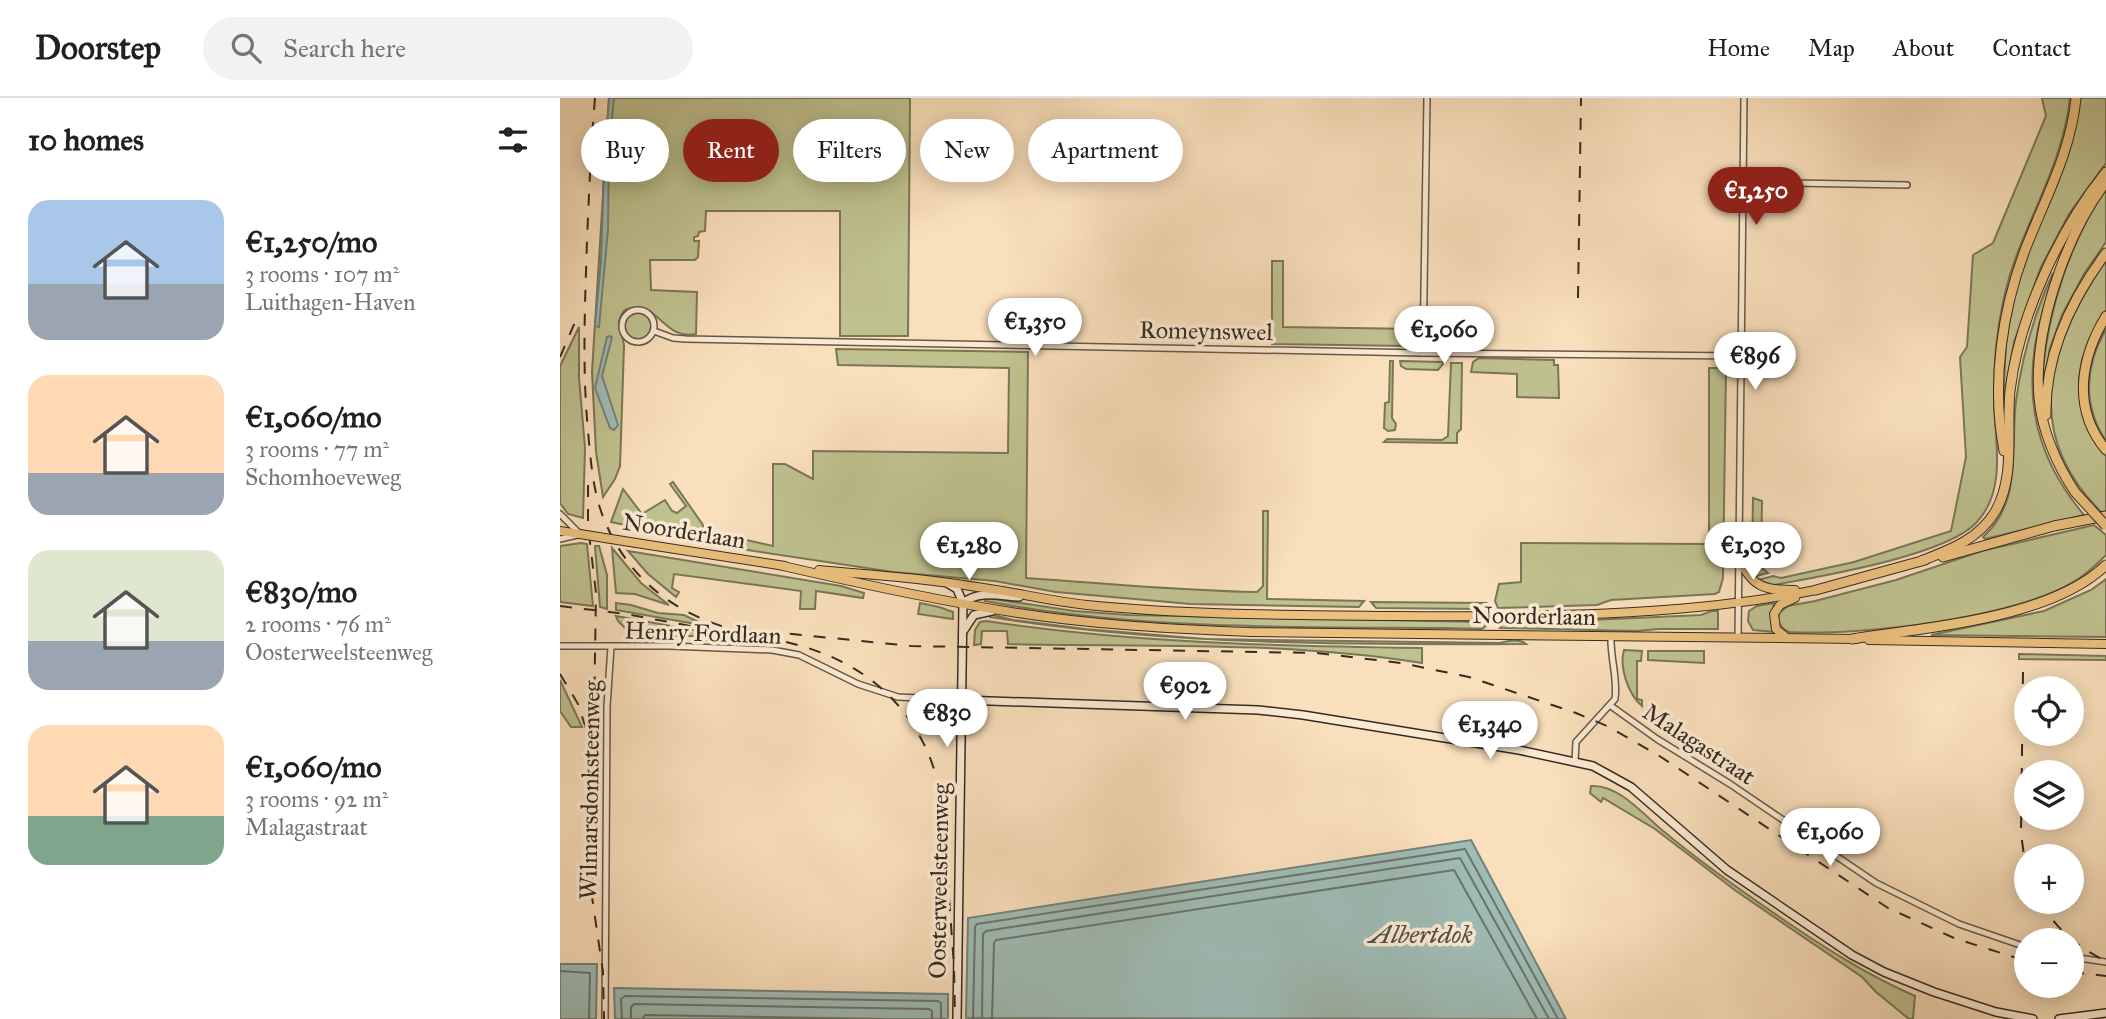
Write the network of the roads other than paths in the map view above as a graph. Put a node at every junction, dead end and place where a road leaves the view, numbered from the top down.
1 (1427, 98) edge
2 (1744, 98) edge
3 (2076, 98) edge
4 (2106, 173) edge
5 (1744, 182) junction
6 (2106, 182) edge
7 (1907, 185) dead end
8 (2106, 253) edge
9 (2106, 316) edge
10 (654, 331) junction
11 (1423, 353) junction
12 (1742, 356) junction
13 (2047, 431) junction
14 (2106, 450) edge
15 (2007, 463) junction
16 (560, 514) edge
17 (2106, 516) edge
18 (2106, 526) edge
19 (560, 531) edge
20 (580, 534) junction
21 (560, 539) edge
22 (1921, 561) junction
23 (1740, 562) junction
24 (2106, 565) edge
25 (783, 566) junction
26 (946, 583) junction
27 (1816, 590) junction
28 (1033, 598) junction
29 (963, 603) junction
30 (1739, 603) junction
31 (1017, 612) junction
32 (1492, 616) junction
33 (962, 634) junction
34 (1492, 635) junction
35 (1611, 636) junction
36 (1738, 638) junction
37 (1790, 639) junction
38 (1852, 639) junction
39 (2106, 644) edge
40 (560, 646) edge
41 (611, 647) junction
42 (961, 699) junction
43 (1611, 706) junction
44 (1575, 762) junction
45 (2014, 943) edge
46 (2084, 959) edge
47 (2106, 962) edge
48 (2106, 1013) edge
49 (605, 1018) edge
50 (957, 1019) edge
51 (2033, 1019) edge
52 (2059, 1019) edge

1 - 11 street
2 - 5 street
3 - 15 highway
4 - 15 highway
5 - 7 street
5 - 12 street
6 - 13 highway
8 - 13 highway
9 - 14 highway
10 - 10 street
10 - 11 street, Romeynsweel
11 - 12 street, Romeynsweel
12 - 23 street
13 - 18 highway, bridge
15 - 22 highway
16 - 20 street
17 - 22 highway, Noorderlaan
19 - 20 main road, Noorderlaan
20 - 21 street, Noorderlaan
20 - 25 main road, Noorderlaan, bridge
22 - 27 highway, Noorderlaan
23 - 27 main road
23 - 30 street
24 - 38 highway
25 - 26 main road, Noorderlaan
25 - 29 main road, Noorderlaan
26 - 28 main road, Noorderlaan
26 - 29 street
27 - 30 main road, Noorderlaan
27 - 37 main road
28 - 29 street, Noorderlaan
28 - 32 main road, Noorderlaan
29 - 31 main road, Noorderlaan
29 - 33 street, Oosterweelsteenweg
30 - 32 main road, Noorderlaan
30 - 36 street
31 - 33 street
31 - 34 main road, Noorderlaan
32 - 34 main road
33 - 42 street, Oosterweelsteenweg
34 - 35 main road, Noorderlaan
35 - 36 main road, Noorderlaan
35 - 43 street, Malagastraat
36 - 37 main road, Noorderlaan
37 - 38 main road, Noorderlaan
38 - 39 main road, Noorderlaan
40 - 41 street, Henry Fordlaan
41 - 42 street, Henry Fordlaan
41 - 49 street, Wilmarsdonksteenweg
42 - 44 street
42 - 50 street, Oosterweelsteenweg
43 - 44 street, Malagastraat
43 - 45 street, Malagastraat
44 - 51 street
46 - 47 street
48 - 52 street

